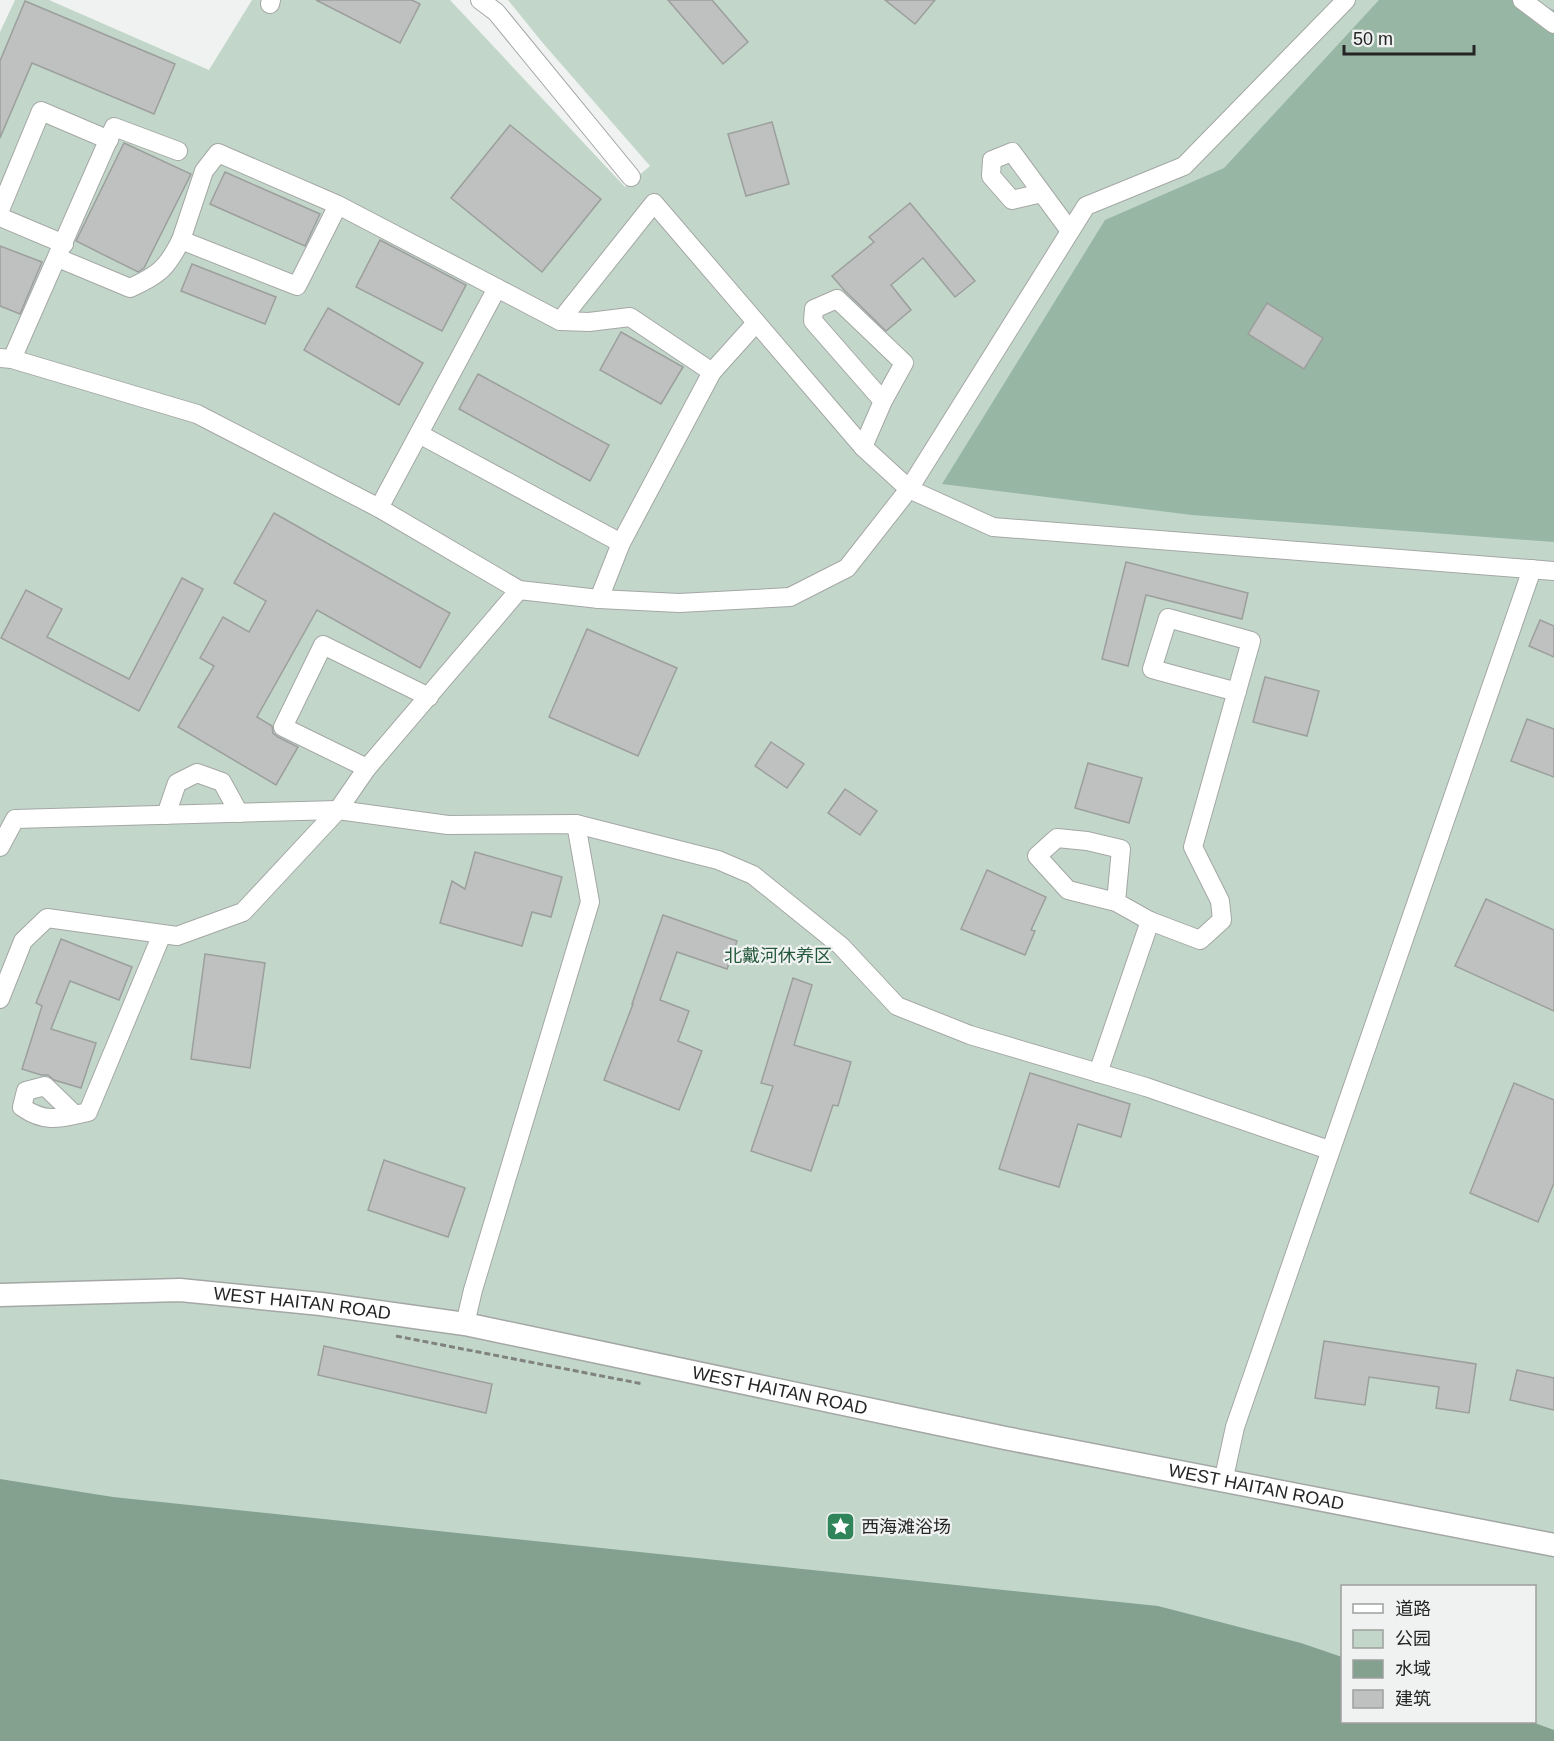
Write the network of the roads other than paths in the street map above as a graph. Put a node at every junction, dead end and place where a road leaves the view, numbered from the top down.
1 (480, 0) edge
2 (1346, 0) edge
3 (1522, 0) edge
4 (1544, 6) edge
5 (1554, 24) edge
6 (109, 140) junction
7 (178, 152) dead end
8 (631, 177) dead end
9 (1042, 193) dead end
10 (338, 205) junction
11 (0, 210) edge
12 (0, 217) edge
13 (1070, 231) junction
14 (181, 240) junction
15 (61, 251) junction
16 (497, 288) junction
17 (560, 321) junction
18 (756, 323) junction
19 (6, 359) edge
20 (712, 372) junction
21 (883, 401) junction
22 (419, 434) junction
23 (863, 447) junction
24 (909, 489) junction
25 (379, 508) junction
26 (621, 543) junction
27 (1532, 569) junction
28 (1554, 571) edge
29 (519, 590) junction
30 (599, 599) junction
31 (1237, 692) junction
32 (429, 697) junction
33 (367, 768) junction
34 (338, 810) junction
35 (239, 813) junction
36 (166, 815) junction
37 (576, 824) junction
38 (0, 847) edge
39 (1116, 902) junction
40 (1150, 921) junction
41 (162, 934) junction
42 (0, 999) edge
43 (1098, 1073) junction
44 (75, 1115) dead end
45 (1329, 1150) junction
46 (0, 1295) edge
47 (465, 1324) junction
48 (1222, 1482) junction
49 (1554, 1545) edge

1 - 8 street
2 - 13 street
3 - 4 street
4 - 5 street
6 - 7 street
6 - 11 street
6 - 15 street
9 - 13 street
10 - 14 street
10 - 14 street
10 - 16 street
12 - 15 street
13 - 24 street
14 - 15 street
15 - 19 street
16 - 17 street
16 - 22 street
17 - 18 street
17 - 20 street
18 - 20 street
18 - 23 street
19 - 25 street
20 - 26 street
21 - 21 street
21 - 23 street
22 - 25 street
22 - 26 street
23 - 24 street
24 - 27 street
24 - 30 street
25 - 29 street
26 - 30 street
27 - 28 street
27 - 45 street
29 - 30 street
29 - 32 street
31 - 31 street
31 - 40 street
32 - 33 street
32 - 33 street
33 - 34 street
34 - 35 street
34 - 37 street
34 - 41 street
35 - 36 street
35 - 36 street
36 - 38 street
37 - 43 street
37 - 47 street
39 - 39 street
39 - 40 street
40 - 43 street
41 - 42 street
41 - 44 street
43 - 45 street
45 - 48 street
46 - 47 main road, WEST HAITAN ROAD
47 - 48 main road, WEST HAITAN ROAD
48 - 49 main road, WEST HAITAN ROAD

